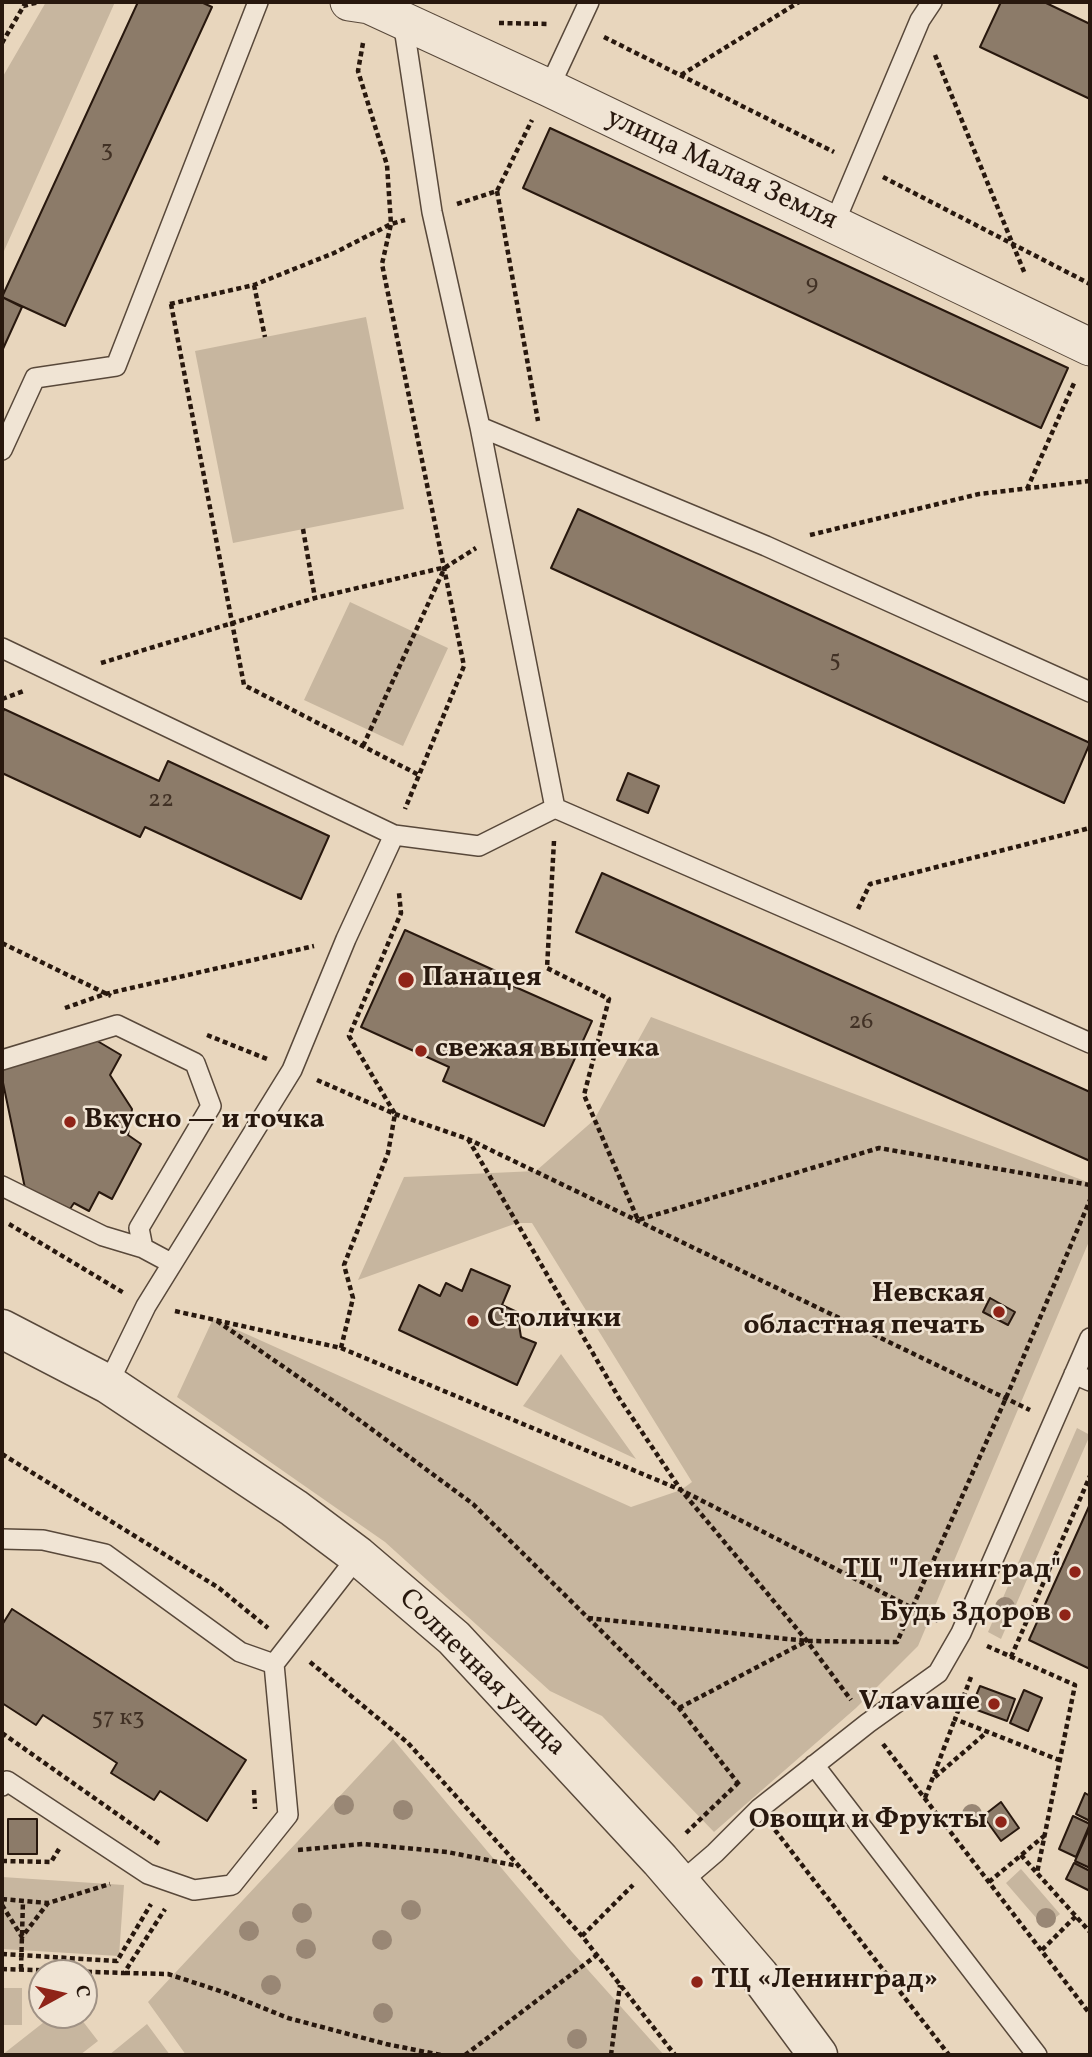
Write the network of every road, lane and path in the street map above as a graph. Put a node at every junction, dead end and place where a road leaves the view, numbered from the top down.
1 (39, 2) edge
2 (258, 2) edge
3 (589, 2) edge
4 (799, 2) edge
5 (932, 2) edge
6 (25, 4) edge
7 (359, 4) edge
8 (920, 20) junction
9 (403, 21) junction
10 (489, 23) dead end
11 (579, 24) junction
12 (2, 43) edge
13 (681, 75) junction
14 (548, 88) junction
15 (859, 164) junction
16 (497, 191) junction
17 (432, 212) junction
18 (391, 224) junction
19 (834, 224) junction
20 (1012, 245) junction
21 (1090, 284) edge
22 (254, 285) junction
23 (171, 303) junction
24 (138, 310) junction
25 (1046, 325) junction
26 (265, 337) dead end
27 (1083, 362) edge
28 (480, 427) junction
29 (2, 450) edge
30 (544, 453) junction
31 (1090, 481) edge
32 (1027, 489) junction
33 (303, 529) dead end
34 (502, 533) junction
35 (766, 546) junction
36 (446, 567) junction
37 (315, 598) junction
38 (232, 623) junction
39 (153, 646) dead end
40 (2, 648) edge
41 (1090, 692) edge
42 (363, 746) junction
43 (419, 775) junction
44 (555, 808) junction
45 (1090, 828) edge
46 (394, 835) junction
47 (845, 934) junction
48 (346, 939) junction
49 (54, 1013) dead end
50 (1090, 1043) edge
51 (2, 1060) edge
52 (320, 1082) dead end
53 (395, 1114) junction
54 (468, 1139) junction
55 (1090, 1185) edge
56 (2, 1186) edge
57 (1090, 1200) edge
58 (2, 1220) edge
59 (638, 1220) junction
60 (144, 1248) junction
61 (171, 1264) junction
62 (146, 1306) junction
63 (214, 1319) junction
64 (2, 1329) edge
65 (1090, 1338) edge
66 (341, 1348) junction
67 (1082, 1378) edge
68 (108, 1384) junction
69 (1006, 1398) junction
70 (1054, 1421) junction
71 (2, 1454) edge
72 (1090, 1476) edge
73 (681, 1490) junction
74 (2, 1539) edge
75 (358, 1556) junction
76 (913, 1608) junction
77 (589, 1618) junction
78 (961, 1633) junction
79 (807, 1641) junction
80 (289, 1645) junction
81 (992, 1648) dead end
82 (1011, 1657) junction
83 (274, 1664) junction
84 (974, 1669) dead end
85 (679, 1708) junction
86 (955, 1719) junction
87 (868, 1723) junction
88 (987, 1732) junction
89 (2, 1733) edge
90 (1059, 1760) junction
91 (814, 1765) junction
92 (932, 1779) junction
93 (738, 1783) junction
94 (2, 1786) edge
95 (254, 1787) dead end
96 (925, 1798) junction
97 (759, 1809) junction
98 (255, 1813) dead end
99 (685, 1834) dead end
100 (1044, 1835) junction
101 (168, 1850) dead end
102 (257, 1853) junction
103 (1021, 1855) junction
104 (519, 1866) junction
105 (1037, 1873) junction
106 (636, 1882) dead end
107 (989, 1882) junction
108 (111, 1883) dead end
109 (680, 1884) junction
110 (2, 1899) edge
111 (154, 1899) dead end
112 (23, 1901) junction
113 (48, 1903) junction
114 (2, 1905) edge
115 (1076, 1916) junction
116 (1090, 1932) edge
117 (582, 1936) junction
118 (22, 1937) junction
119 (1042, 1951) junction
120 (2, 1954) edge
121 (21, 1955) junction
122 (597, 1955) junction
123 (2, 1969) edge
124 (21, 1969) junction
125 (28, 1969) edge
126 (124, 1973) dead end
127 (620, 1985) junction
128 (1090, 2014) edge
129 (672, 2054) edge
130 (441, 2055) edge
131 (465, 2055) edge
132 (611, 2055) edge
133 (818, 2055) edge
134 (949, 2055) edge
135 (1037, 2055) edge

1 - 6 path
2 - 24 lane
3 - 11 lane
4 - 13 path
5 - 8 lane
6 - 12 path
7 - 9 street, улица Малая Земля
7 - 18 path
8 - 15 lane
8 - 20 path
9 - 14 street, улица Малая Земля
9 - 17 lane
10 - 11 path
11 - 13 path
11 - 14 lane
13 - 15 path
14 - 16 path
14 - 19 street, улица Малая Земля
15 - 19 lane
15 - 20 path
16 - 17 path
16 - 30 path
17 - 18 path
17 - 28 lane
18 - 22 path
18 - 36 path
19 - 25 street, улица Малая Земля
20 - 21 path
20 - 25 path
22 - 23 path
22 - 26 path
23 - 24 path
23 - 38 path
24 - 29 lane
25 - 27 street, улица Малая Земля
27 - 32 path
28 - 30 lane
28 - 34 lane
30 - 35 lane
31 - 32 path
32 - 35 path
33 - 37 path
34 - 36 path
34 - 44 lane
35 - 41 lane
36 - 37 path
36 - 42 path
36 - 43 path
37 - 38 path
38 - 39 path
38 - 42 path
40 - 46 lane
42 - 43 path
43 - 46 path
44 - 46 lane
44 - 47 lane
44 - 59 path
45 - 47 path
46 - 48 lane
46 - 53 path
47 - 50 lane
48 - 49 path
48 - 61 lane
51 - 60 lane
52 - 53 path
53 - 54 path
53 - 66 path
54 - 59 path
54 - 73 path
55 - 59 path
56 - 60 lane
57 - 69 path
58 - 62 path
59 - 69 path
60 - 61 lane
61 - 62 lane
62 - 63 path
62 - 68 lane
63 - 66 path
63 - 77 path
64 - 68 street, Солнечная улица
65 - 67 lane
66 - 73 path
67 - 70 lane
68 - 75 street, Солнечная улица
69 - 70 path
69 - 76 path
70 - 78 lane
71 - 80 path
72 - 82 path
73 - 76 path
73 - 79 path
74 - 83 lane
75 - 80 lane
75 - 109 street, Солнечная улица
76 - 78 path
76 - 79 path
77 - 79 path
77 - 85 path
78 - 87 lane
79 - 85 path
79 - 87 path
80 - 83 lane
80 - 104 path
81 - 82 path
82 - 90 path
83 - 102 lane
84 - 86 path
85 - 93 path
86 - 88 path
86 - 92 path
87 - 91 lane
87 - 96 path
88 - 90 path
88 - 92 path
89 - 101 path
90 - 100 path
91 - 97 lane
91 - 135 lane
92 - 96 path
93 - 97 path
93 - 99 path
94 - 102 lane
95 - 98 path
96 - 107 path
97 - 109 lane
97 - 134 path
100 - 103 path
100 - 105 path
102 - 104 path
103 - 105 path
103 - 107 path
104 - 117 path
105 - 115 path
106 - 117 path
107 - 119 path
108 - 113 path
109 - 133 street, Солнечная улица
110 - 112 path
111 - 121 path
112 - 113 path
112 - 118 path
113 - 118 path
114 - 118 path
115 - 116 path
115 - 119 path
117 - 122 path
118 - 121 path
119 - 128 path
120 - 121 path
121 - 124 path
122 - 127 path
122 - 131 path
123 - 124 path
124 - 125 path
126 - 130 path
127 - 129 path
127 - 132 path

